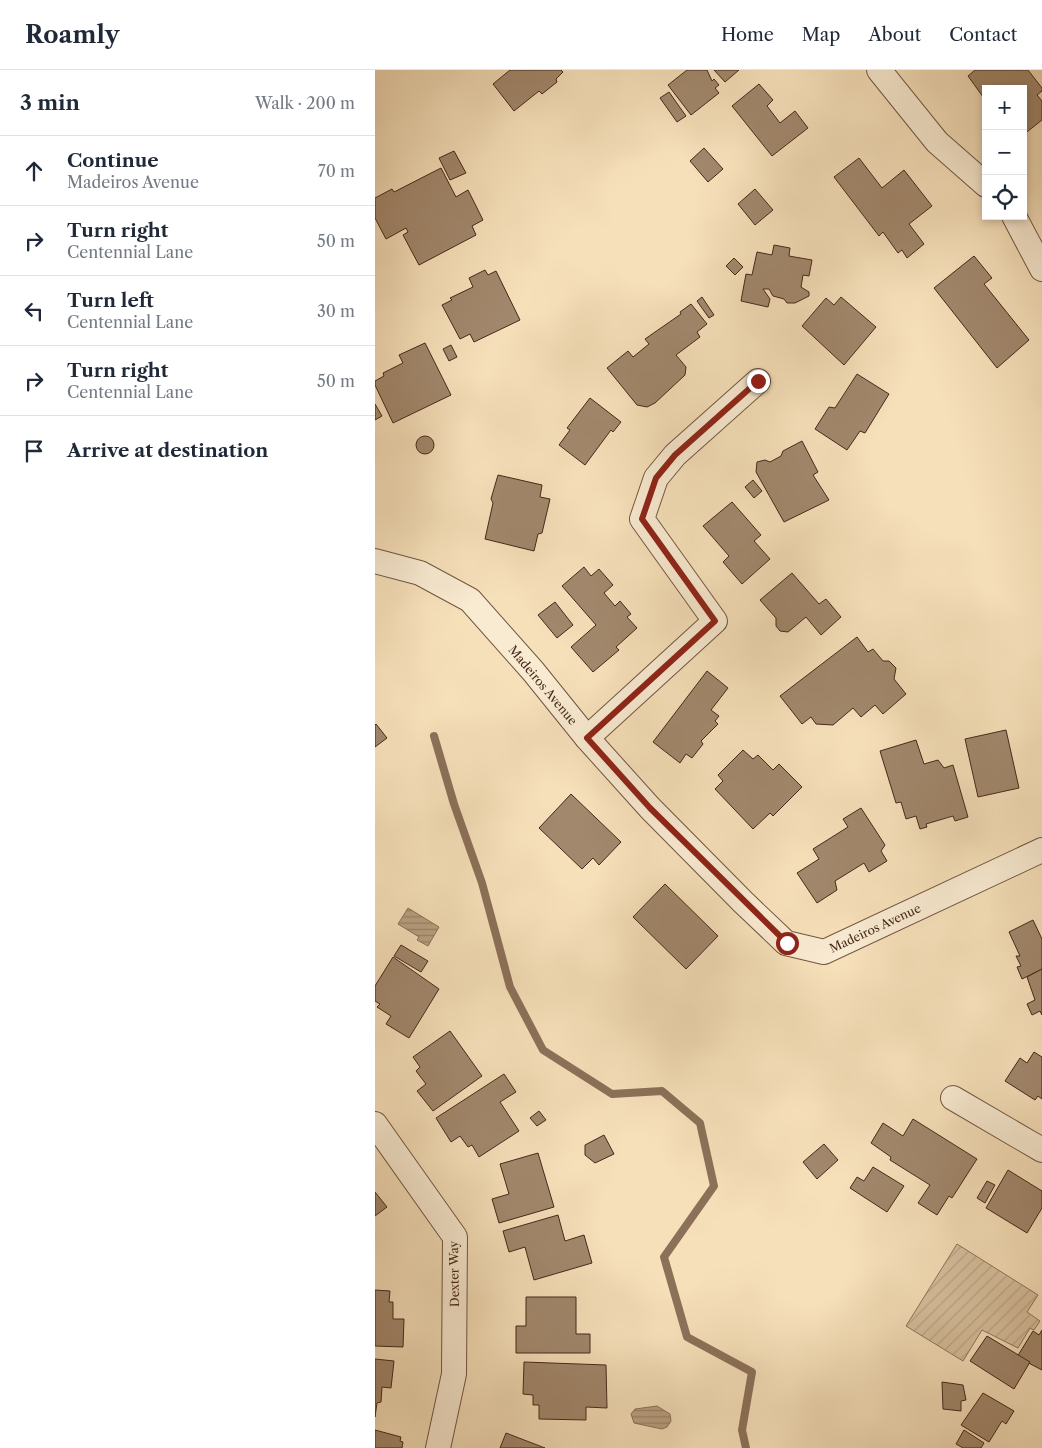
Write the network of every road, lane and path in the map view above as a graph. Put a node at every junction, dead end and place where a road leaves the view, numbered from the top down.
1 (879, 70) edge
2 (982, 181) edge
3 (1017, 220) edge
4 (1042, 269) edge
5 (758, 381) dead end
6 (375, 561) edge
7 (587, 738) junction
8 (1042, 850) edge
9 (953, 1098) dead end
10 (375, 1124) edge
11 (1042, 1150) edge
12 (437, 1448) edge

1 - 2 street
3 - 4 street
5 - 7 street
6 - 7 street, Madeiros Avenue
7 - 8 street, Madeiros Avenue
9 - 11 street
10 - 12 street, Dexter Way

